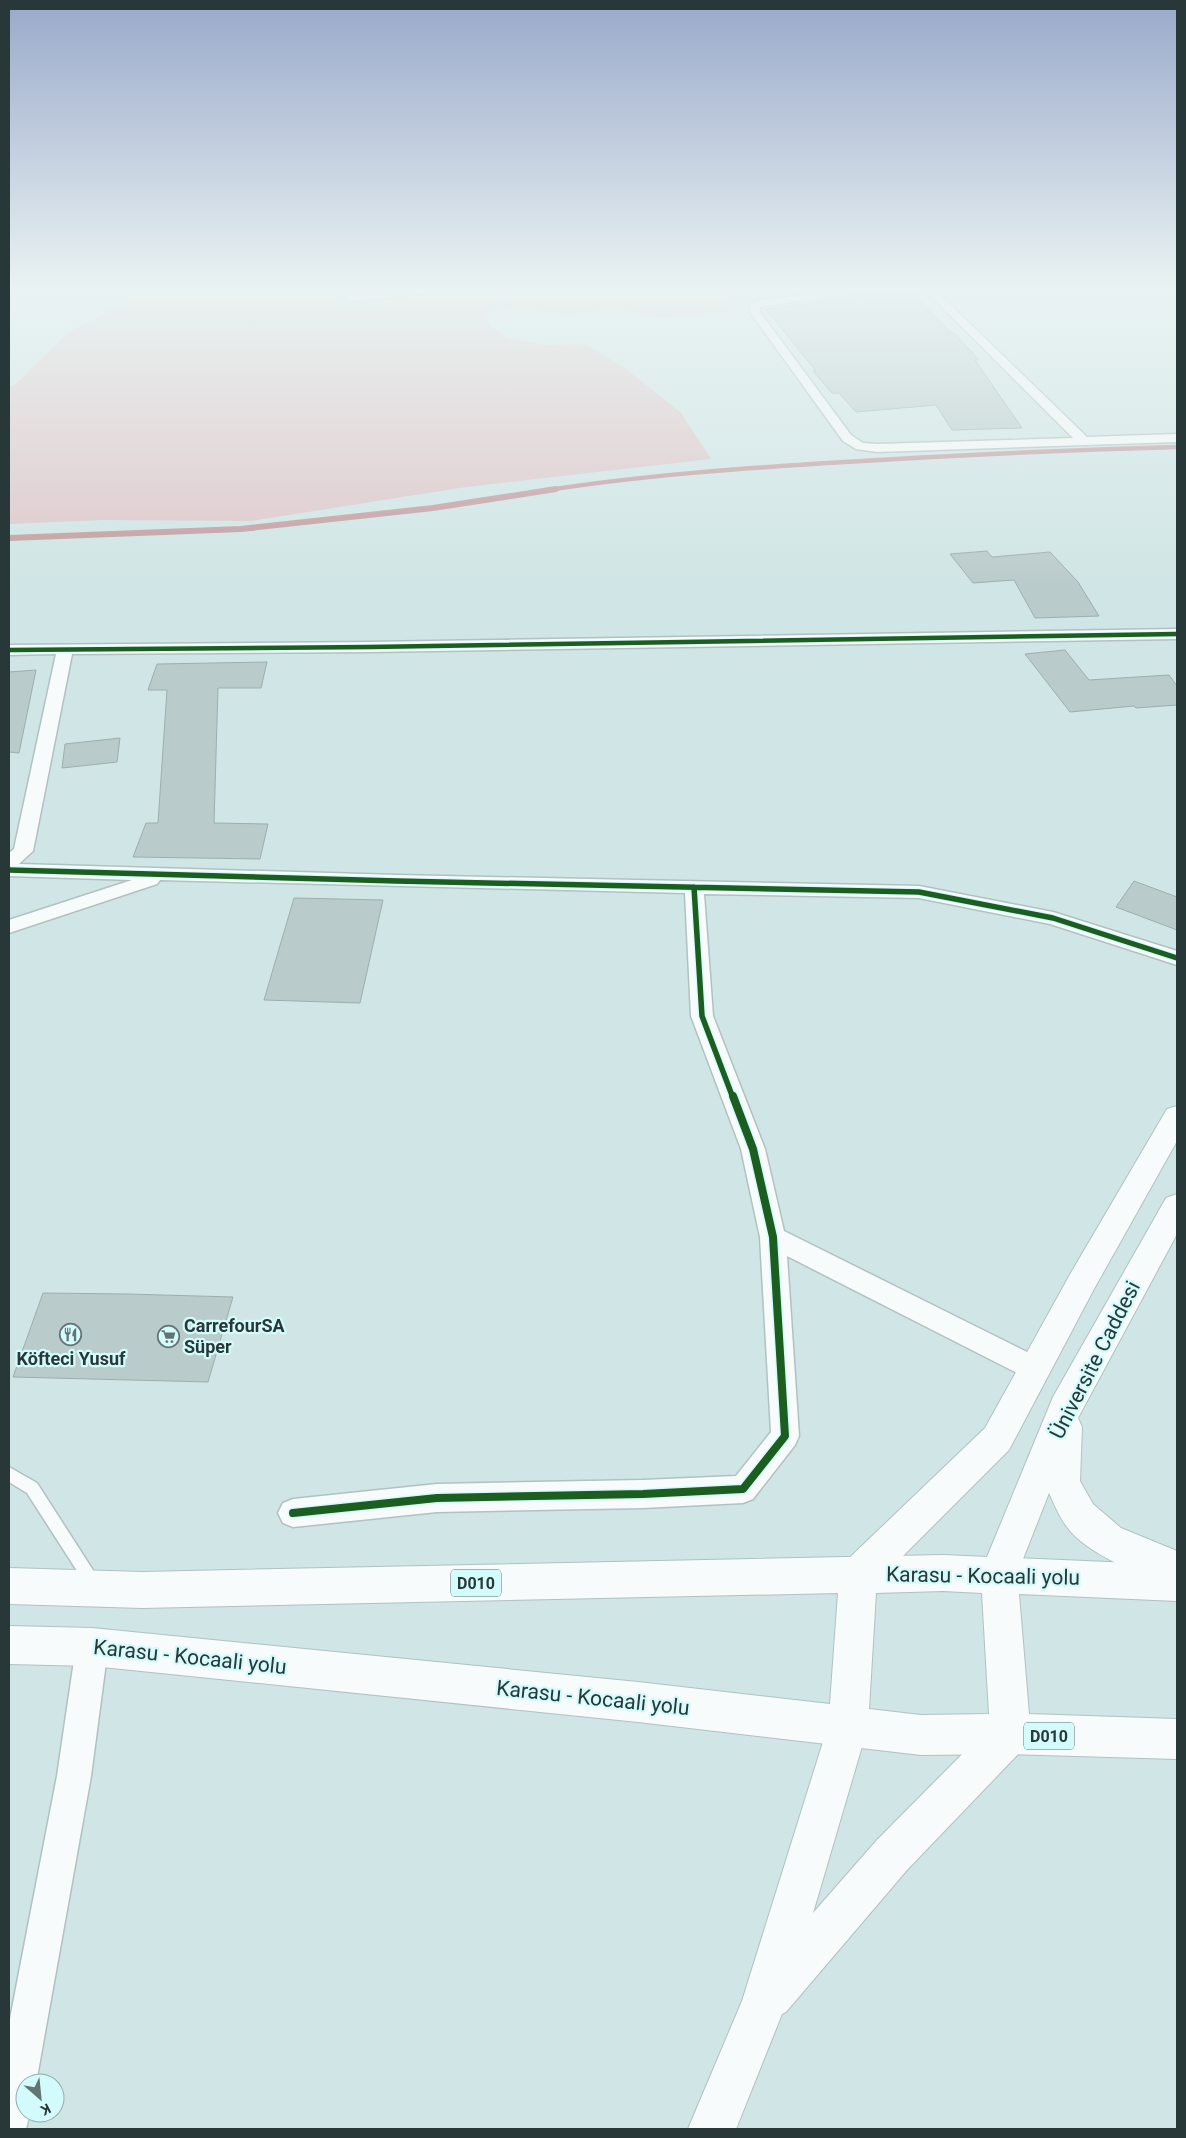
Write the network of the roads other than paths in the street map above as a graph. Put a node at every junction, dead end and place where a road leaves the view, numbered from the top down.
1 (811, 389) edge
2 (1031, 389) edge
3 (1177, 438) edge
4 (1084, 440) junction
5 (1177, 634) edge
6 (65, 649) junction
7 (9, 650) edge
8 (9, 863) edge
9 (9, 870) edge
10 (166, 874) junction
11 (694, 887) junction
12 (9, 927) edge
13 (1177, 958) edge
14 (1177, 1116) edge
15 (1177, 1206) edge
16 (773, 1237) junction
17 (1035, 1370) junction
18 (1065, 1408) junction
19 (9, 1474) edge
20 (293, 1513) dead end
21 (1177, 1569) edge
22 (858, 1574) junction
23 (998, 1574) junction
24 (1177, 1583) edge
25 (9, 1586) edge
26 (97, 1589) junction
27 (9, 1645) edge
28 (92, 1647) junction
29 (848, 1726) junction
30 (1010, 1734) junction
31 (1177, 1739) edge
32 (764, 2002) junction
33 (9, 2123) edge
34 (712, 2129) edge

1 - 4 street
2 - 4 street
3 - 4 street
5 - 6 street
6 - 7 street
6 - 8 street
9 - 10 street
10 - 11 street
10 - 12 street
11 - 13 street
11 - 16 street
14 - 17 main road
15 - 18 main road, Üniversite Caddesi
16 - 17 street
16 - 20 street
17 - 22 main road
18 - 21 main road
18 - 23 main road, Üniversite Caddesi
19 - 26 lane
22 - 23 main road, Karasu - Kocaali yolu / D010
22 - 26 main road, Karasu - Kocaali yolu / D010
22 - 29 main road
23 - 24 main road, Karasu - Kocaali yolu / D010
23 - 30 main road
25 - 26 main road, Karasu - Kocaali yolu / D010
27 - 28 main road, Karasu - Kocaali yolu / D010
28 - 29 main road, Karasu - Kocaali yolu / D010
28 - 33 street
29 - 30 main road, Karasu - Kocaali yolu / D010
29 - 32 main road
30 - 31 main road, Karasu - Kocaali yolu / D010
30 - 32 main road
32 - 34 main road

